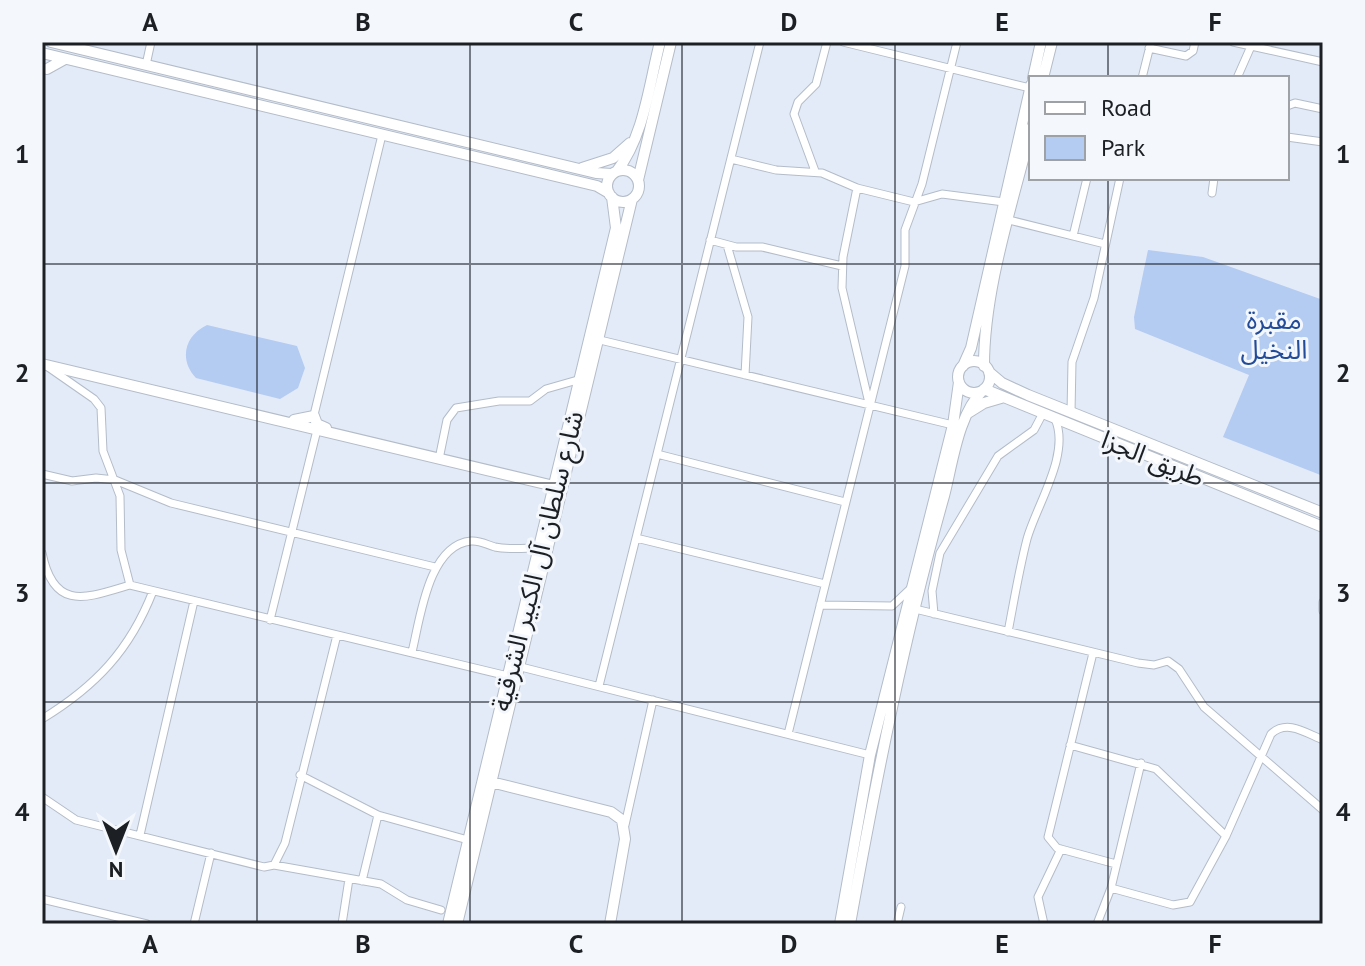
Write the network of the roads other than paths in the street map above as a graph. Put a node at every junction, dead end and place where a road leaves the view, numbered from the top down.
1 (51, 42) edge
2 (151, 42) edge
3 (660, 42) edge
4 (671, 42) edge
5 (760, 42) edge
6 (827, 42) edge
7 (843, 42) edge
8 (957, 42) edge
9 (1041, 42) edge
10 (1052, 42) edge
11 (1195, 42) edge
12 (1233, 42) edge
13 (1252, 44) edge
14 (1150, 45) edge
15 (42, 53) edge
16 (65, 59) junction
17 (1323, 62) edge
18 (146, 65) junction
19 (47, 69) dead end
20 (951, 69) junction
21 (1033, 76) edge
22 (1044, 76) edge
23 (1142, 76) edge
24 (1238, 76) edge
25 (1029, 86) edge
26 (1029, 95) edge
27 (1289, 105) edge
28 (1323, 109) edge
29 (382, 135) junction
30 (637, 135) junction
31 (1029, 136) edge
32 (1289, 137) edge
33 (1323, 142) edge
34 (731, 159) junction
35 (579, 169) junction
36 (815, 171) junction
37 (615, 173) junction
38 (638, 180) junction
39 (1087, 180) edge
40 (1120, 180) edge
41 (1214, 180) edge
42 (857, 188) junction
43 (1212, 193) dead end
44 (610, 195) junction
45 (632, 199) junction
46 (914, 202) junction
47 (1004, 202) junction
48 (1009, 220) junction
49 (1073, 236) junction
50 (710, 240) junction
51 (1105, 244) junction
52 (727, 245) junction
53 (842, 266) junction
54 (600, 340) junction
55 (680, 360) junction
56 (43, 364) edge
57 (963, 366) junction
58 (986, 369) junction
59 (745, 375) junction
60 (581, 379) junction
61 (959, 382) junction
62 (984, 389) junction
63 (1001, 398) junction
64 (869, 405) junction
65 (1071, 412) junction
66 (967, 415) junction
67 (1049, 415) junction
68 (314, 416) junction
69 (264, 418) junction
70 (1070, 424) junction
71 (953, 425) junction
72 (314, 430) junction
73 (1059, 430) junction
74 (347, 437) junction
75 (657, 454) junction
76 (439, 459) junction
77 (1175, 466) junction
78 (42, 474) edge
79 (1233, 477) junction
80 (115, 480) junction
81 (554, 486) junction
82 (845, 502) junction
83 (1323, 513) edge
84 (1323, 527) edge
85 (290, 534) junction
86 (636, 538) junction
87 (539, 548) junction
88 (42, 553) edge
89 (435, 567) junction
90 (44, 571) edge
91 (825, 584) junction
92 (130, 585) junction
93 (910, 589) junction
94 (153, 591) junction
95 (194, 601) junction
96 (1323, 602) edge
97 (820, 605) junction
98 (892, 606) junction
99 (915, 609) junction
100 (1323, 611) edge
101 (934, 614) junction
102 (903, 618) junction
103 (270, 620) junction
104 (1008, 632) junction
105 (337, 635) junction
106 (412, 652) junction
107 (1093, 653) junction
108 (521, 667) junction
109 (508, 676) junction
110 (599, 686) junction
111 (653, 700) junction
112 (42, 719) edge
113 (788, 734) junction
114 (1323, 740) edge
115 (1070, 745) junction
116 (870, 755) junction
117 (1261, 757) junction
118 (1141, 763) junction
119 (300, 775) junction
120 (491, 782) junction
121 (42, 797) edge
122 (1323, 810) edge
123 (378, 815) junction
124 (625, 825) junction
125 (140, 835) junction
126 (1226, 836) junction
127 (468, 840) junction
128 (1061, 849) junction
129 (211, 853) junction
130 (1116, 864) junction
131 (274, 865) junction
132 (349, 879) junction
133 (362, 881) junction
134 (1111, 888) junction
135 (42, 899) edge
136 (901, 907) dead end
137 (441, 910) dead end
138 (456, 923) edge
139 (147, 924) edge
140 (194, 924) edge
141 (342, 924) edge
142 (610, 924) edge
143 (840, 924) edge
144 (850, 924) edge
145 (897, 924) edge
146 (1044, 924) edge
147 (1097, 924) edge

1 - 18 main road
2 - 18 street
3 - 30 main road
4 - 38 main road
5 - 34 street
6 - 36 street
7 - 20 street
8 - 20 street
9 - 21 main road
10 - 22 main road
11 - 14 street
12 - 13 street
13 - 17 street
13 - 24 street
14 - 23 street
15 - 16 main road
16 - 19 main road
16 - 29 main road
18 - 35 main road
20 - 25 street
20 - 46 street
26 - 47 main road
27 - 28 street
29 - 44 main road
29 - 68 street
30 - 35 main road
30 - 37 main road
31 - 48 main road
32 - 33 street
34 - 36 street
34 - 50 street
35 - 37 main road
36 - 42 street
37 - 38 main road
37 - 44 main road
38 - 45 main road
39 - 49 street
40 - 51 street
41 - 43 street
42 - 46 street
42 - 53 street
44 - 45 main road
44 - 60 main road, شارع سلطان آل الكبير الشرقية
45 - 54 main road, شارع سلطان آل الكبير الشرقية
46 - 47 street
46 - 64 street
47 - 57 main road
48 - 49 street
48 - 58 main road
49 - 51 street
50 - 52 street
50 - 55 street
51 - 65 street
52 - 53 street
52 - 59 street
53 - 64 street
54 - 55 street
54 - 108 main road, شارع سلطان آل الكبير الشرقية
55 - 59 street
55 - 75 street
56 - 69 main road
56 - 80 street
57 - 58 main road
57 - 61 main road
58 - 62 main road
58 - 65 main road, طريق الجزا
59 - 64 street
60 - 76 street
60 - 81 main road, شارع سلطان آل الكبير الشرقية
61 - 62 main road
61 - 71 main road
62 - 63 main road, طريق الجزا
62 - 66 main road
63 - 66 main road
63 - 67 main road, طريق الجزا
64 - 71 street
64 - 82 street
65 - 79 main road, طريق الجزا
66 - 99 main road
67 - 70 main road, طريق الجزا
67 - 73 street
67 - 101 street
68 - 69 main road
68 - 72 street
68 - 74 main road
69 - 72 main road
70 - 73 street
70 - 77 main road, طريق الجزا
71 - 93 main road
72 - 74 main road
72 - 85 street
73 - 104 street
74 - 76 main road
75 - 82 street
75 - 86 street
76 - 81 main road
77 - 79 main road
77 - 84 main road, طريق الجزا
78 - 80 street
79 - 83 main road, طريق الجزا
80 - 85 street
80 - 92 street
81 - 87 main road, شارع سلطان آل الكبير الشرقية
82 - 91 street
85 - 89 street
85 - 103 street
86 - 91 street
86 - 110 street
87 - 89 street
87 - 109 main road, شارع سلطان آل الكبير الشرقية
88 - 90 street
89 - 106 street
90 - 92 street
91 - 97 street
92 - 94 street
93 - 98 street
93 - 102 main road
94 - 95 street
94 - 112 street
95 - 103 street
95 - 125 street
96 - 100 street
97 - 98 street
97 - 113 street
98 - 102 street
99 - 101 street
99 - 144 main road
101 - 104 street
102 - 116 main road
103 - 105 street
104 - 107 street
105 - 106 street
105 - 119 street
106 - 109 street
107 - 115 street
107 - 117 street
108 - 110 street
108 - 120 main road, شارع سلطان آل الكبير الشرقية
109 - 127 main road, شارع سلطان آل الكبير الشرقية
110 - 111 street
111 - 113 street
111 - 124 street
113 - 116 street
114 - 117 street
115 - 118 street
115 - 128 street
116 - 143 main road
117 - 122 street
117 - 126 street
118 - 126 street
118 - 130 street
119 - 123 street
119 - 131 street
120 - 124 main road
120 - 138 main road, شارع سلطان آل الكبير الشرقية
121 - 125 street
123 - 127 street
123 - 133 street
124 - 142 main road
125 - 129 street
126 - 134 street
127 - 138 main road, شارع سلطان آل الكبير الشرقية
128 - 130 street
128 - 146 street
129 - 131 street
129 - 140 street
130 - 134 street
131 - 132 street
132 - 133 street
132 - 141 street
133 - 137 street
134 - 147 street
135 - 139 street
136 - 145 street

